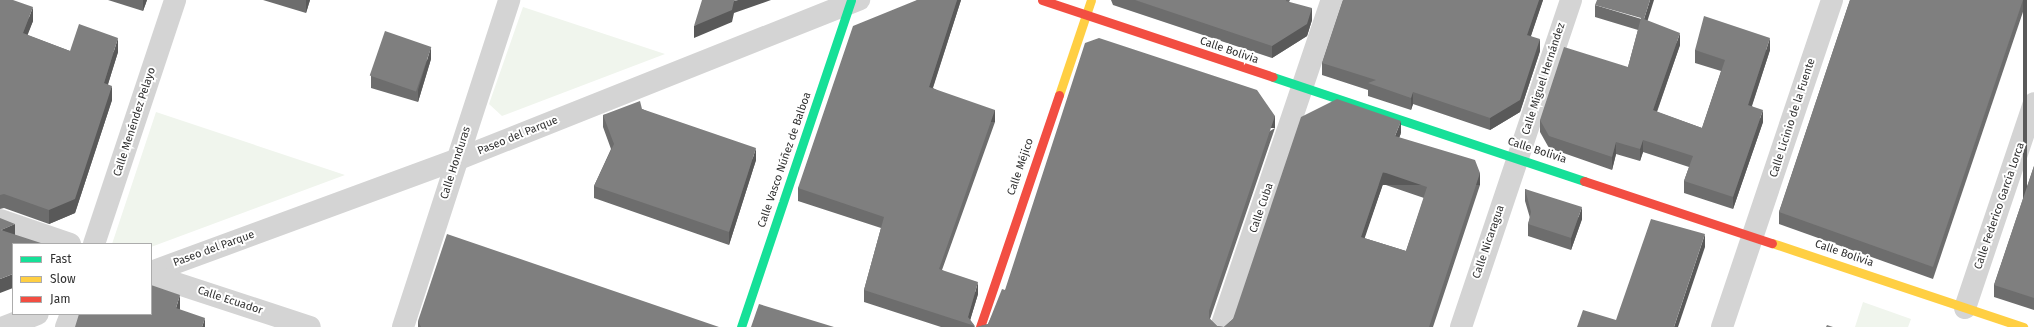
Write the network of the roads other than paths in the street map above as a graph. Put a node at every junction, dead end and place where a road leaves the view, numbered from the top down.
1 (175, 0) edge
2 (510, 0) edge
3 (1042, 0) edge
4 (1091, 0) edge
5 (1332, 0) edge
6 (1571, 0) edge
7 (1832, 0) edge
8 (853, 1) edge
9 (1086, 16) junction
10 (1302, 88) junction
11 (2034, 103) edge
12 (1518, 158) junction
13 (456, 160) junction
14 (0, 220) edge
15 (1754, 236) junction
16 (67, 243) edge
17 (94, 243) edge
18 (152, 274) edge
19 (152, 274) edge
20 (1965, 308) junction
21 (35, 315) edge
22 (71, 315) edge
23 (4, 327) edge
24 (66, 327) edge
25 (310, 327) edge
26 (403, 327) edge
27 (741, 327) edge
28 (980, 327) edge
29 (1221, 327) edge
30 (1461, 327) edge
31 (1722, 327) edge
32 (2023, 327) edge

1 - 17 street, Calle Menéndez Pelayo
2 - 13 street, Calle Honduras
3 - 9 street, Calle Bolivia
4 - 9 street, Calle Méjico
5 - 10 street, Calle Cuba
6 - 12 street, Calle Miguel Hernández
7 - 15 street, Calle Licinio de la Fuente
8 - 13 street, Paseo del Parque
8 - 27 street, Calle Vasco Núñez de Balboa
9 - 10 street, Calle Bolivia
9 - 28 street, Calle Méjico
10 - 12 street, Calle Bolivia
10 - 29 street, Calle Cuba
11 - 20 street, Calle Federico García Lorca
12 - 15 street, Calle Bolivia
12 - 30 street, Calle Nicaragua
13 - 18 street, Paseo del Parque
13 - 26 street, Calle Honduras
14 - 16 street
15 - 20 street, Calle Bolivia
15 - 31 street, Calle Licinio de la Fuente
19 - 25 street, Calle Ecuador
20 - 32 street, Calle Bolivia
21 - 23 street
22 - 24 street

